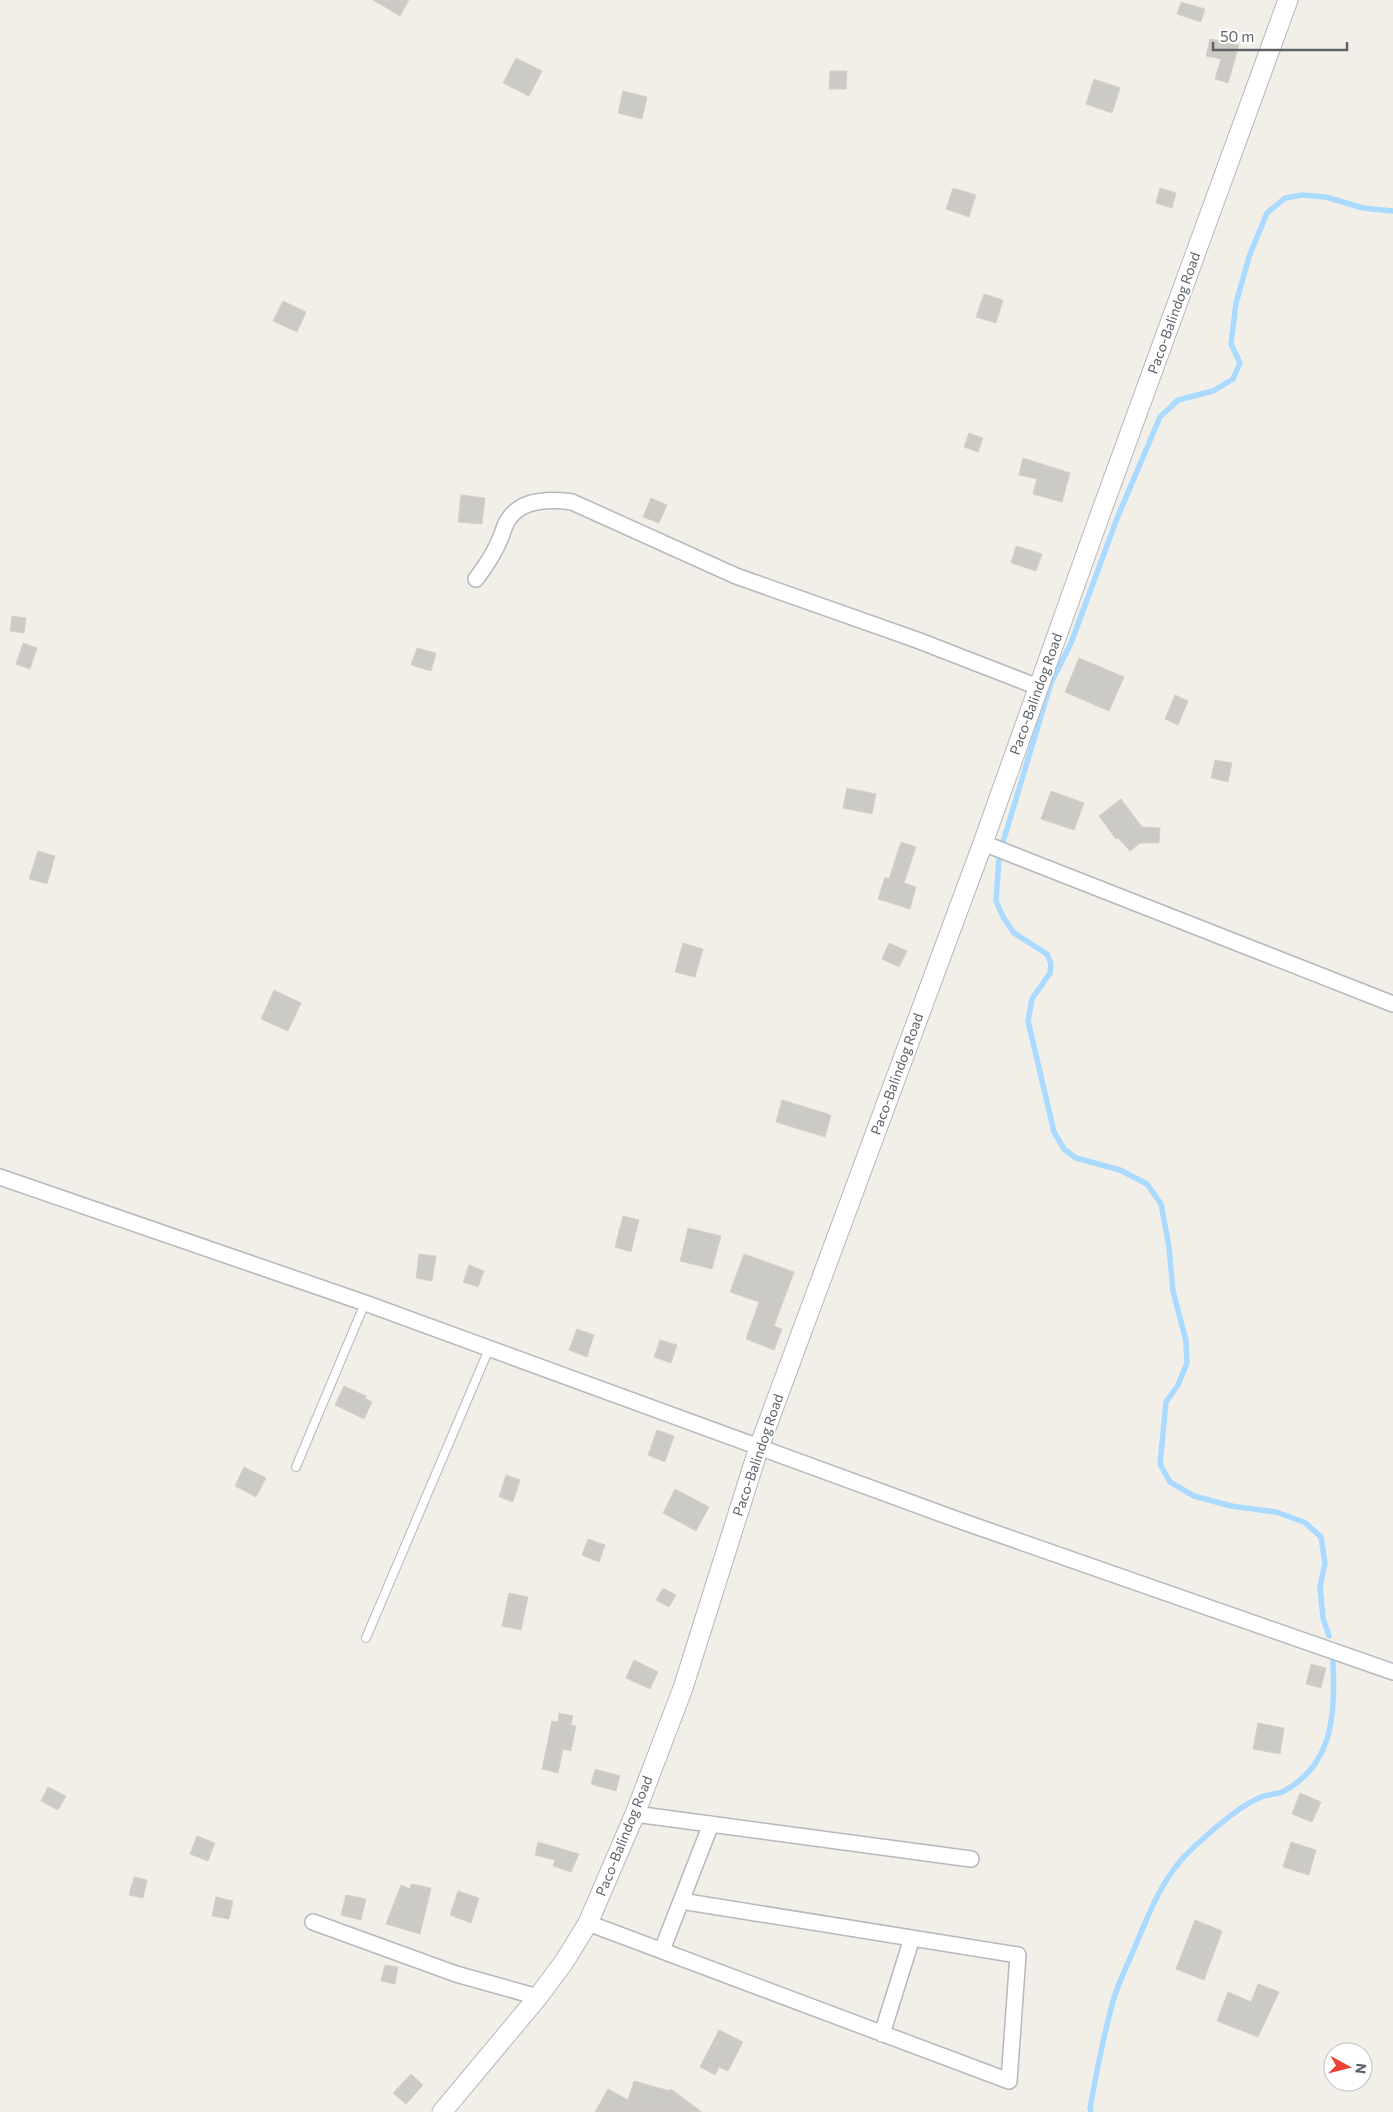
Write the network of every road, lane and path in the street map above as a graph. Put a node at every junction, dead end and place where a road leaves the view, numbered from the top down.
1 (1288, 0) edge
2 (476, 579) dead end
3 (1038, 687) junction
4 (984, 843) junction
5 (1393, 1004) edge
6 (0, 1177) edge
7 (364, 1303) junction
8 (489, 1349) junction
9 (759, 1447) junction
10 (296, 1467) dead end
11 (366, 1638) dead end
12 (1393, 1672) edge
13 (635, 1814) junction
14 (711, 1824) junction
15 (971, 1859) dead end
16 (681, 1901) junction
17 (313, 1922) dead end
18 (588, 1922) junction
19 (912, 1938) junction
20 (662, 1950) junction
21 (538, 1996) junction
22 (882, 2034) junction
23 (442, 2112) edge

1 - 3 street, Paco-Balindog Road
2 - 3 street
3 - 4 street, Paco-Balindog Road
4 - 5 street
4 - 9 street, Paco-Balindog Road
6 - 7 street
7 - 8 street
7 - 10 lane
8 - 9 street
8 - 11 lane
9 - 12 street
9 - 13 street, Paco-Balindog Road
13 - 14 street
13 - 18 street, Paco-Balindog Road
14 - 15 street
14 - 16 street
16 - 19 street
16 - 20 street
17 - 21 street
18 - 20 street
18 - 21 street, Paco-Balindog Road
19 - 22 street
19 - 22 street
20 - 22 street
21 - 23 street, Paco-Balindog Road

